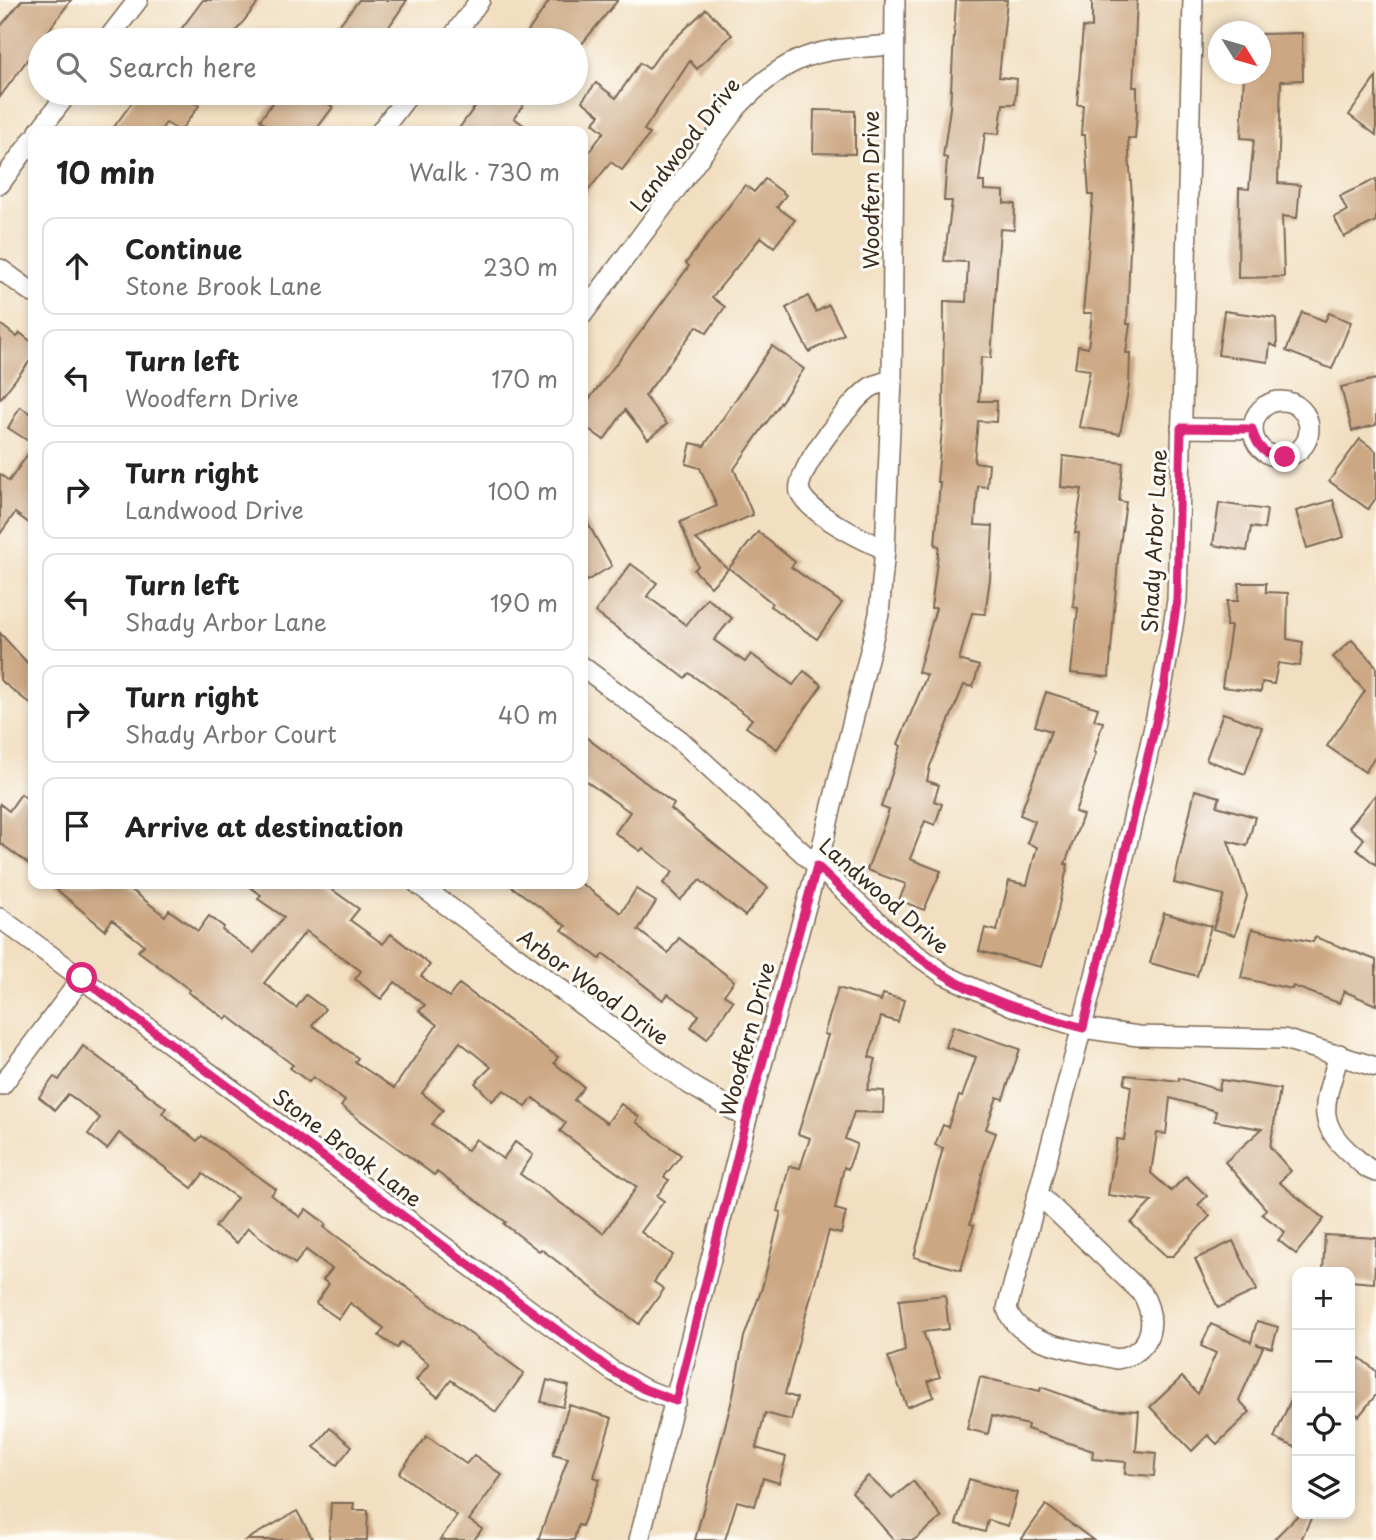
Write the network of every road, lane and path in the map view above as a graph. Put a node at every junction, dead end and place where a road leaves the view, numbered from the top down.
1 (138, 0) edge
2 (480, 0) edge
3 (895, 0) edge
4 (1193, 0) edge
5 (116, 28) edge
6 (459, 28) edge
7 (894, 45) junction
8 (59, 105) edge
9 (401, 105) edge
10 (43, 126) edge
11 (385, 126) edge
12 (28, 146) edge
13 (0, 184) edge
14 (0, 269) edge
15 (28, 289) edge
16 (588, 307) edge
17 (891, 380) junction
18 (1181, 428) junction
19 (1252, 429) dead end
20 (885, 549) junction
21 (588, 671) edge
22 (817, 866) junction
23 (425, 889) edge
24 (0, 918) edge
25 (82, 978) junction
26 (1083, 1028) junction
27 (1339, 1054) junction
28 (1376, 1067) edge
29 (2, 1085) dead end
30 (747, 1118) junction
31 (1376, 1172) edge
32 (1038, 1194) junction
33 (676, 1401) junction
34 (639, 1540) edge

1 - 5 street
2 - 6 street
3 - 7 street, Woodfern Drive
4 - 18 street, Shady Arbor Lane
7 - 16 street, Landwood Drive
7 - 17 street, Woodfern Drive
8 - 10 street
9 - 11 street
12 - 13 street
14 - 15 street
17 - 20 street, Woodfern Drive
17 - 20 street
18 - 19 street
18 - 26 street, Shady Arbor Lane
20 - 22 street, Woodfern Drive
21 - 22 street, Landwood Drive
22 - 26 street, Landwood Drive
22 - 30 street, Woodfern Drive
23 - 30 street, Arbor Wood Drive
24 - 25 street, Stone Brook Lane
25 - 29 street
25 - 33 street, Stone Brook Lane
26 - 27 street, Landwood Drive
26 - 32 street, Shady Arbor Lane
27 - 28 street, Landwood Drive
27 - 31 street
30 - 33 street, Woodfern Drive
32 - 32 street, Shady Arbor Lane
33 - 34 street, Woodfern Drive

